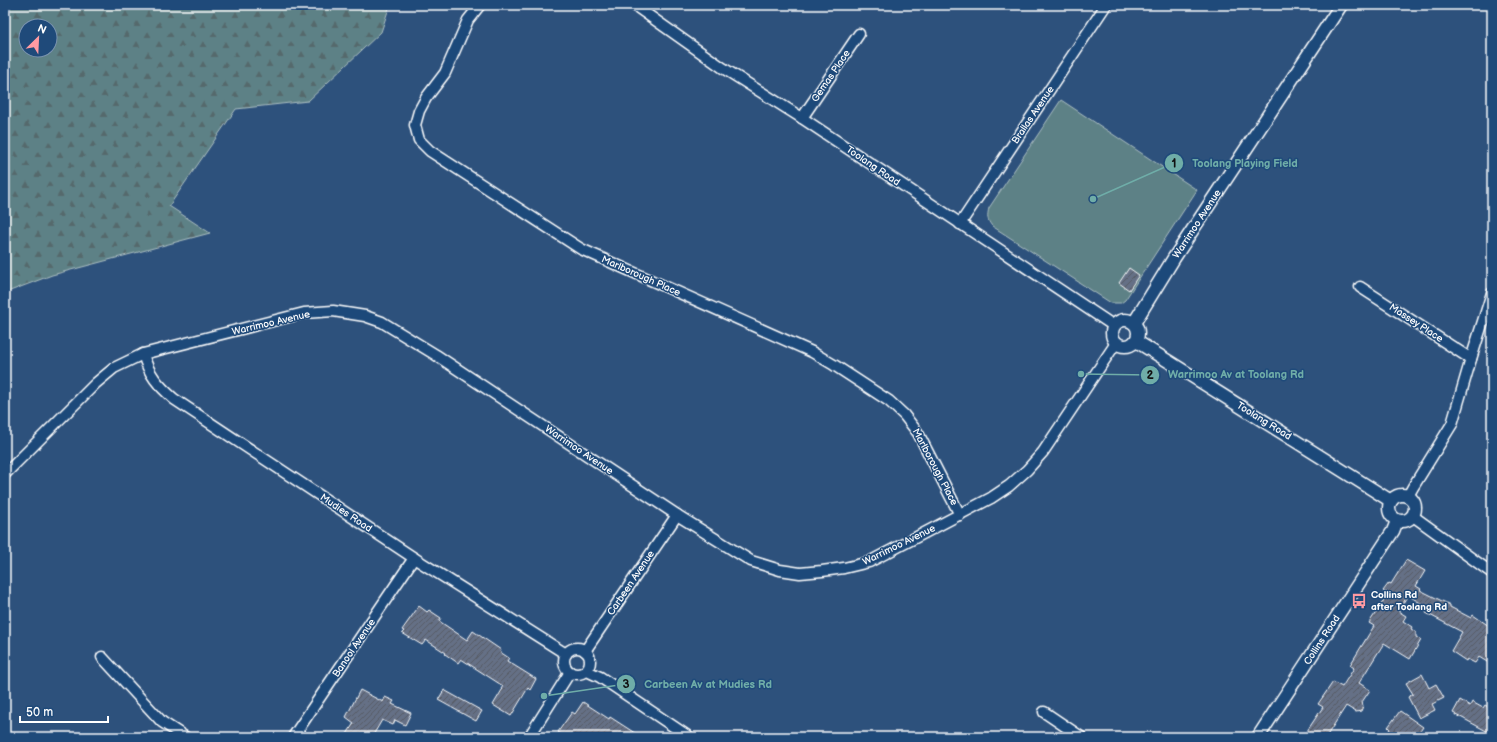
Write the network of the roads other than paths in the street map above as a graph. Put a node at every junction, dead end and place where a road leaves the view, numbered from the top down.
1 (480, 5) edge
2 (634, 5) edge
3 (1106, 5) edge
4 (1341, 5) edge
5 (860, 34) dead end
6 (802, 118) junction
7 (960, 224) junction
8 (1360, 287) dead end
9 (1492, 293) edge
10 (1134, 323) junction
11 (1114, 326) junction
12 (1136, 341) junction
13 (1116, 343) junction
14 (143, 354) junction
15 (1471, 359) junction
16 (5, 474) edge
17 (1408, 496) junction
18 (1391, 501) junction
19 (960, 514) junction
20 (676, 515) junction
21 (1413, 516) junction
22 (1397, 521) junction
23 (414, 558) junction
24 (1492, 573) edge
25 (585, 651) junction
26 (566, 654) junction
27 (102, 657) dead end
28 (587, 671) junction
29 (570, 672) junction
30 (1044, 712) dead end
31 (185, 737) edge
32 (294, 737) edge
33 (529, 737) edge
34 (689, 737) edge
35 (1081, 737) edge
36 (1258, 737) edge

1 - 19 street, Marlborough Place
2 - 6 street, Toolang Road
3 - 7 street, Brallas Avenue
4 - 10 street, Warrimoo Avenue
5 - 6 street, Gemas Place
6 - 7 street, Toolang Road
7 - 11 street, Toolang Road
8 - 15 street, Massey Place
9 - 15 street
10 - 11 street
10 - 12 street
11 - 13 street
12 - 13 street
12 - 18 street, Toolang Road
13 - 19 street, Warrimoo Avenue
14 - 16 street, Warrimoo Avenue
14 - 20 street, Warrimoo Avenue
14 - 23 street, Mudies Road
15 - 17 street
17 - 18 street
17 - 21 street
18 - 22 street
19 - 20 street, Warrimoo Avenue
20 - 25 street, Carbeen Avenue
21 - 22 street
21 - 24 street
22 - 36 street, Collins Road
23 - 26 street, Mudies Road
23 - 32 street, Banool Avenue
25 - 26 street
25 - 28 street
26 - 29 street
27 - 31 street
28 - 29 street
28 - 34 street
29 - 33 street
30 - 35 street

